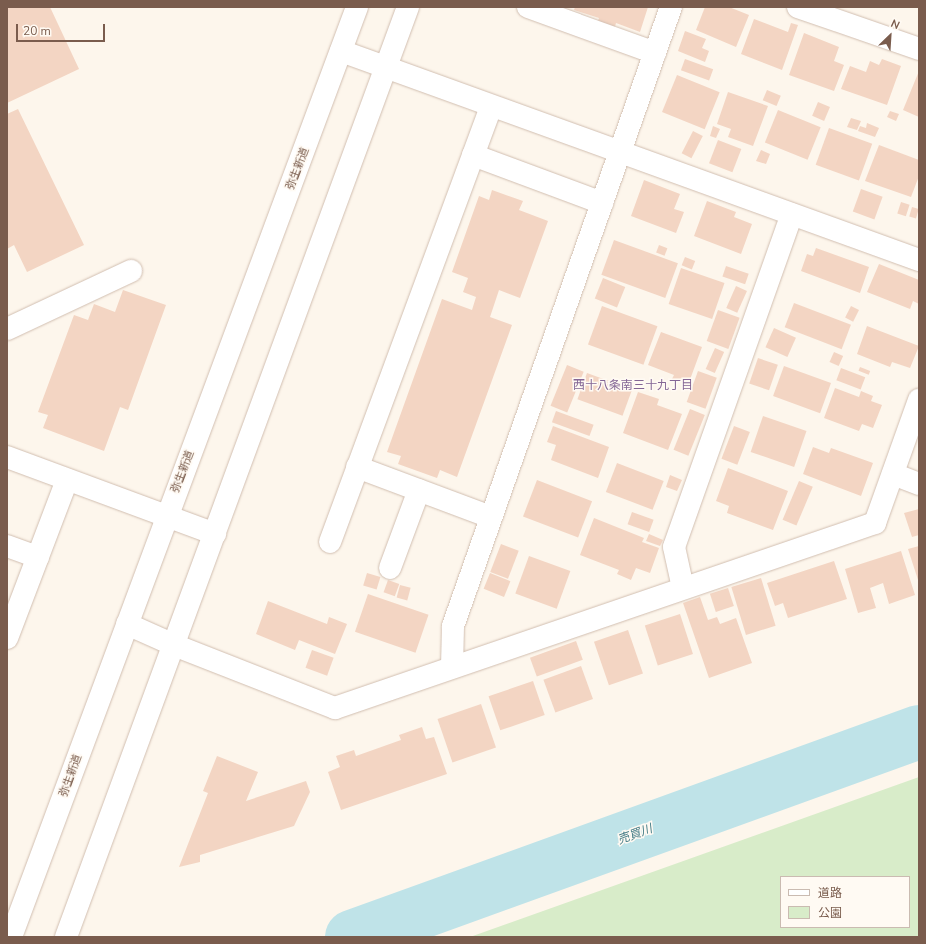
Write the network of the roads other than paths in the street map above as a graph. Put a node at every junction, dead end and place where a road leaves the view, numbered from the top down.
1 (357, 7) edge
2 (408, 7) edge
3 (528, 7) edge
4 (671, 7) edge
5 (798, 7) edge
6 (919, 49) edge
7 (341, 51) junction
8 (655, 53) junction
9 (385, 69) junction
10 (490, 107) junction
11 (619, 153) junction
12 (473, 154) junction
13 (602, 203) junction
14 (792, 214) junction
15 (919, 260) edge
16 (131, 271) dead end
17 (7, 329) edge
18 (919, 400) edge
19 (7, 457) edge
20 (357, 467) junction
21 (893, 474) junction
22 (67, 480) junction
23 (919, 484) edge
24 (418, 490) junction
25 (166, 517) junction
26 (491, 517) junction
27 (215, 534) junction
28 (330, 542) dead end
29 (7, 546) edge
30 (38, 557) junction
31 (390, 568) dead end
32 (683, 588) junction
33 (127, 624) junction
34 (7, 638) edge
35 (174, 645) junction
36 (452, 667) junction
37 (11, 937) edge
38 (66, 937) edge

1 - 7 street, 弥生新道
2 - 9 street
3 - 8 street
4 - 8 street
5 - 6 street
7 - 9 street
7 - 25 street, 弥生新道
8 - 11 street
9 - 10 street
9 - 27 street
10 - 11 street
10 - 12 street
11 - 13 street
11 - 14 street
12 - 13 street
12 - 20 street
13 - 26 street
14 - 15 street
14 - 32 street
16 - 17 street
18 - 21 street
19 - 22 street
20 - 24 street
20 - 28 street
21 - 23 street
21 - 32 street
22 - 25 street
22 - 30 street
24 - 26 street
24 - 31 street
25 - 27 street
25 - 33 street, 弥生新道
26 - 36 street
27 - 35 street
29 - 30 street
30 - 34 street
32 - 36 street
33 - 35 street
33 - 37 street, 弥生新道
35 - 36 street
35 - 38 street

